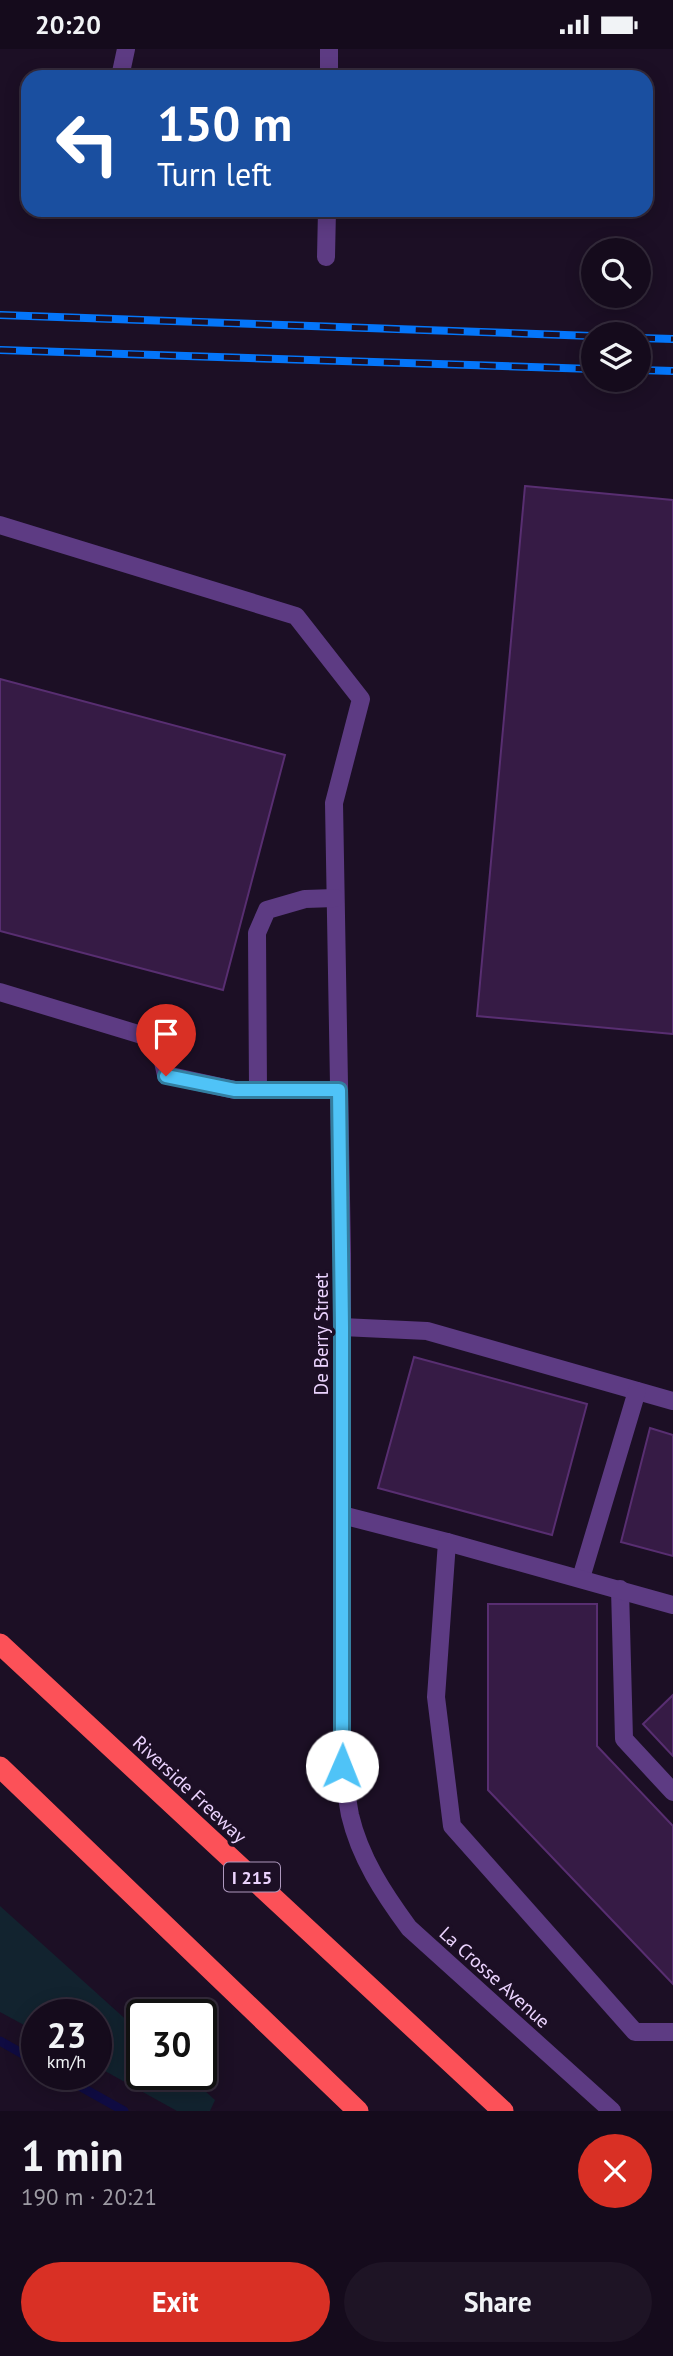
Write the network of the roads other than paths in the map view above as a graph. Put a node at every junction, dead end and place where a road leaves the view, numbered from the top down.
1 (126, 49) edge
2 (329, 49) edge
3 (122, 70) edge
4 (329, 70) edge
5 (327, 217) edge
6 (326, 257) dead end
7 (0, 525) edge
8 (335, 898) junction
9 (0, 992) edge
10 (258, 1089) junction
11 (339, 1090) junction
12 (342, 1327) junction
13 (637, 1391) junction
14 (673, 1401) edge
15 (342, 1515) junction
16 (447, 1542) junction
17 (581, 1577) junction
18 (620, 1589) junction
19 (673, 1605) edge
20 (0, 1644) edge
21 (0, 1767) edge
22 (673, 1792) edge
23 (366, 1861) joint
24 (673, 2032) edge
25 (358, 2111) edge
26 (503, 2111) edge
27 (612, 2111) edge

1 - 3 street
2 - 4 street
5 - 6 street
7 - 8 street, De Berry Street
8 - 10 street
8 - 11 street, De Berry Street
9 - 10 street
10 - 11 street
11 - 12 street, De Berry Street
12 - 13 street
12 - 15 street, De Berry Street
13 - 14 street
13 - 17 street
15 - 16 street
15 - 23 street, De Berry Street
16 - 17 street
16 - 24 street
17 - 18 street
18 - 19 street
18 - 22 street
20 - 26 highway, Riverside Freeway / I 215
21 - 25 highway
23 - 27 street, La Crosse Avenue

